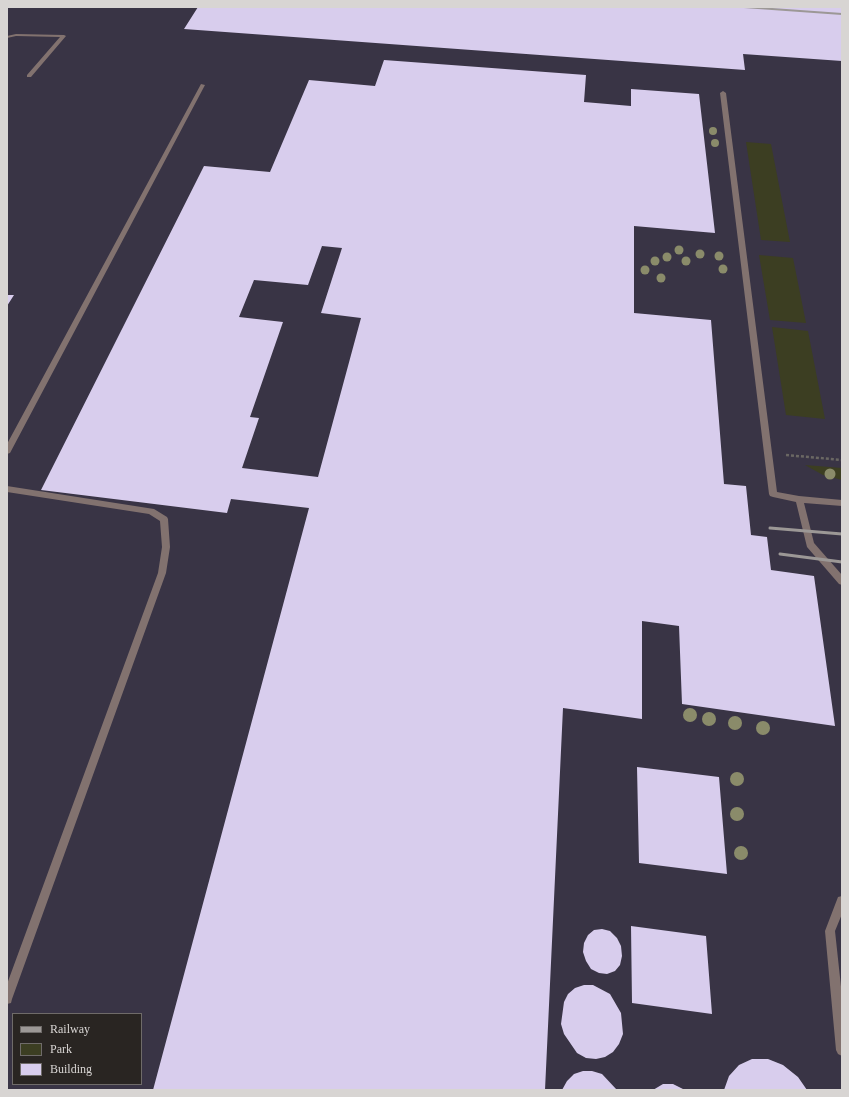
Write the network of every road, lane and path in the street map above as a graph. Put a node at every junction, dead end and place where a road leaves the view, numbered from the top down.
1 (7, 37) edge
2 (29, 76) dead end
3 (203, 84) dead end
4 (723, 93) dead end
5 (7, 451) edge
6 (768, 453) junction
7 (842, 460) edge
8 (7, 489) edge
9 (799, 499) junction
10 (842, 503) edge
11 (842, 581) edge
12 (842, 901) edge
13 (7, 999) edge
14 (842, 1050) edge

1 - 2 lane
3 - 5 lane
4 - 6 lane
6 - 7 path
6 - 9 lane
8 - 13 lane
9 - 10 lane
9 - 11 lane
12 - 14 lane

